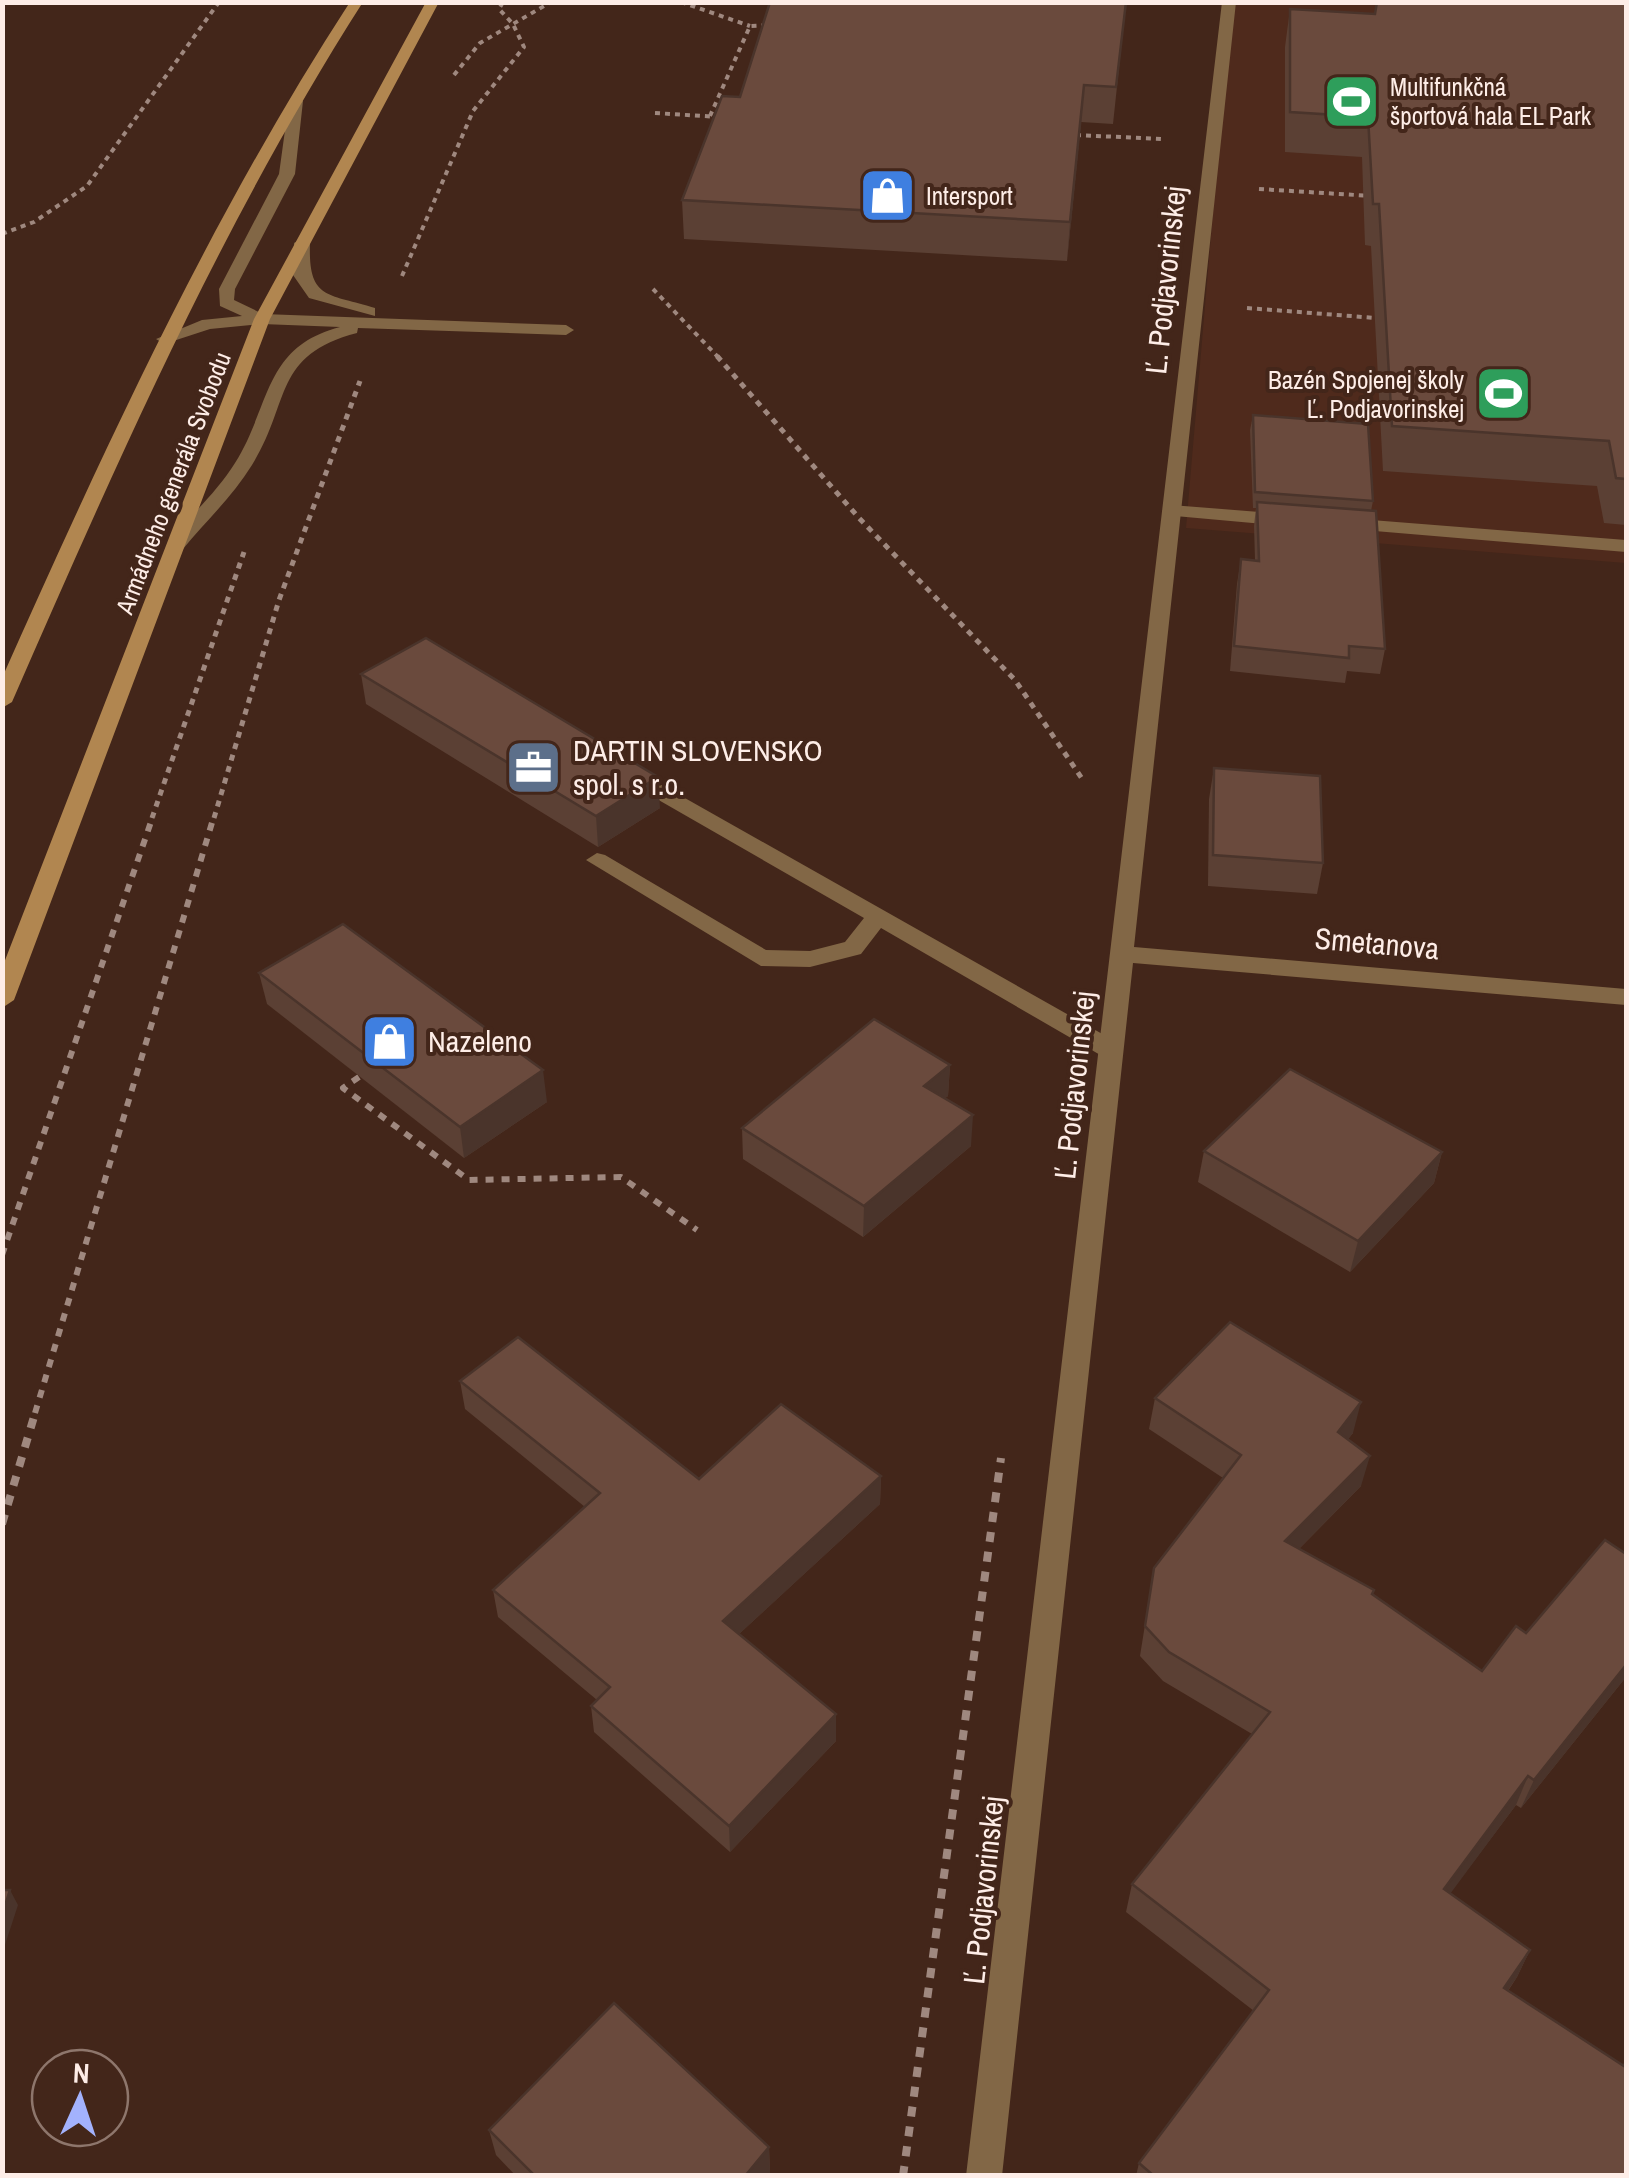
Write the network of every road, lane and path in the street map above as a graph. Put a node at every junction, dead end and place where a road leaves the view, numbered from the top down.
1 (219, 2) edge
2 (358, 2) edge
3 (434, 2) edge
4 (503, 2) edge
5 (551, 2) edge
6 (681, 2) edge
7 (1229, 2) edge
8 (513, 24) junction
9 (781, 24) edge
10 (750, 26) junction
11 (449, 82) dead end
12 (296, 101) junction
13 (655, 113) dead end
14 (710, 116) junction
15 (730, 117) edge
16 (1058, 134) edge
17 (1213, 142) junction
18 (1208, 186) junction
19 (1380, 196) edge
20 (2, 234) edge
21 (302, 244) junction
22 (653, 289) dead end
23 (1195, 304) junction
24 (1376, 318) dead end
25 (262, 319) junction
26 (383, 319) junction
27 (566, 330) dead end
28 (164, 339) junction
29 (1172, 511) junction
30 (176, 545) junction
31 (1626, 546) edge
32 (246, 548) dead end
33 (2, 702) edge
34 (606, 760) edge
35 (1133, 852) junction
36 (597, 860) dead end
37 (878, 917) junction
38 (1121, 954) junction
39 (1626, 997) edge
40 (2, 1000) edge
41 (1111, 1050) junction
42 (360, 1077) edge
43 (697, 1230) dead end
44 (2, 1255) edge
45 (2, 1524) edge
46 (984, 2176) edge

1 - 20 path
2 - 12 street, Armádneho generála Svobodu
3 - 21 street, Armádneho generála Svobodu
4 - 8 path
5 - 8 path
6 - 10 path
7 - 17 street, Ľ. Podjavorinskej
8 - 11 path
8 - 26 path
9 - 10 path
10 - 14 path
12 - 25 street
12 - 28 street, Armádneho generála Svobodu
13 - 14 path
14 - 15 path
16 - 17 path
17 - 18 street, Ľ. Podjavorinskej
18 - 19 path
18 - 23 street, Ľ. Podjavorinskej
21 - 25 street, Armádneho generála Svobodu
21 - 26 street
22 - 35 path
23 - 24 path
23 - 29 street, Ľ. Podjavorinskej
25 - 26 street
25 - 28 street
25 - 30 street, Armádneho generála Svobodu
26 - 27 street
26 - 30 street
26 - 45 path
28 - 33 street, Armádneho generála Svobodu
29 - 31 street
29 - 35 street, Ľ. Podjavorinskej
30 - 40 street, Armádneho generála Svobodu
32 - 44 path
34 - 37 street
35 - 38 street, Ľ. Podjavorinskej
36 - 37 street
37 - 41 street
38 - 39 street, Smetanova
38 - 41 street, Ľ. Podjavorinskej
41 - 46 street, Ľ. Podjavorinskej
42 - 43 path

